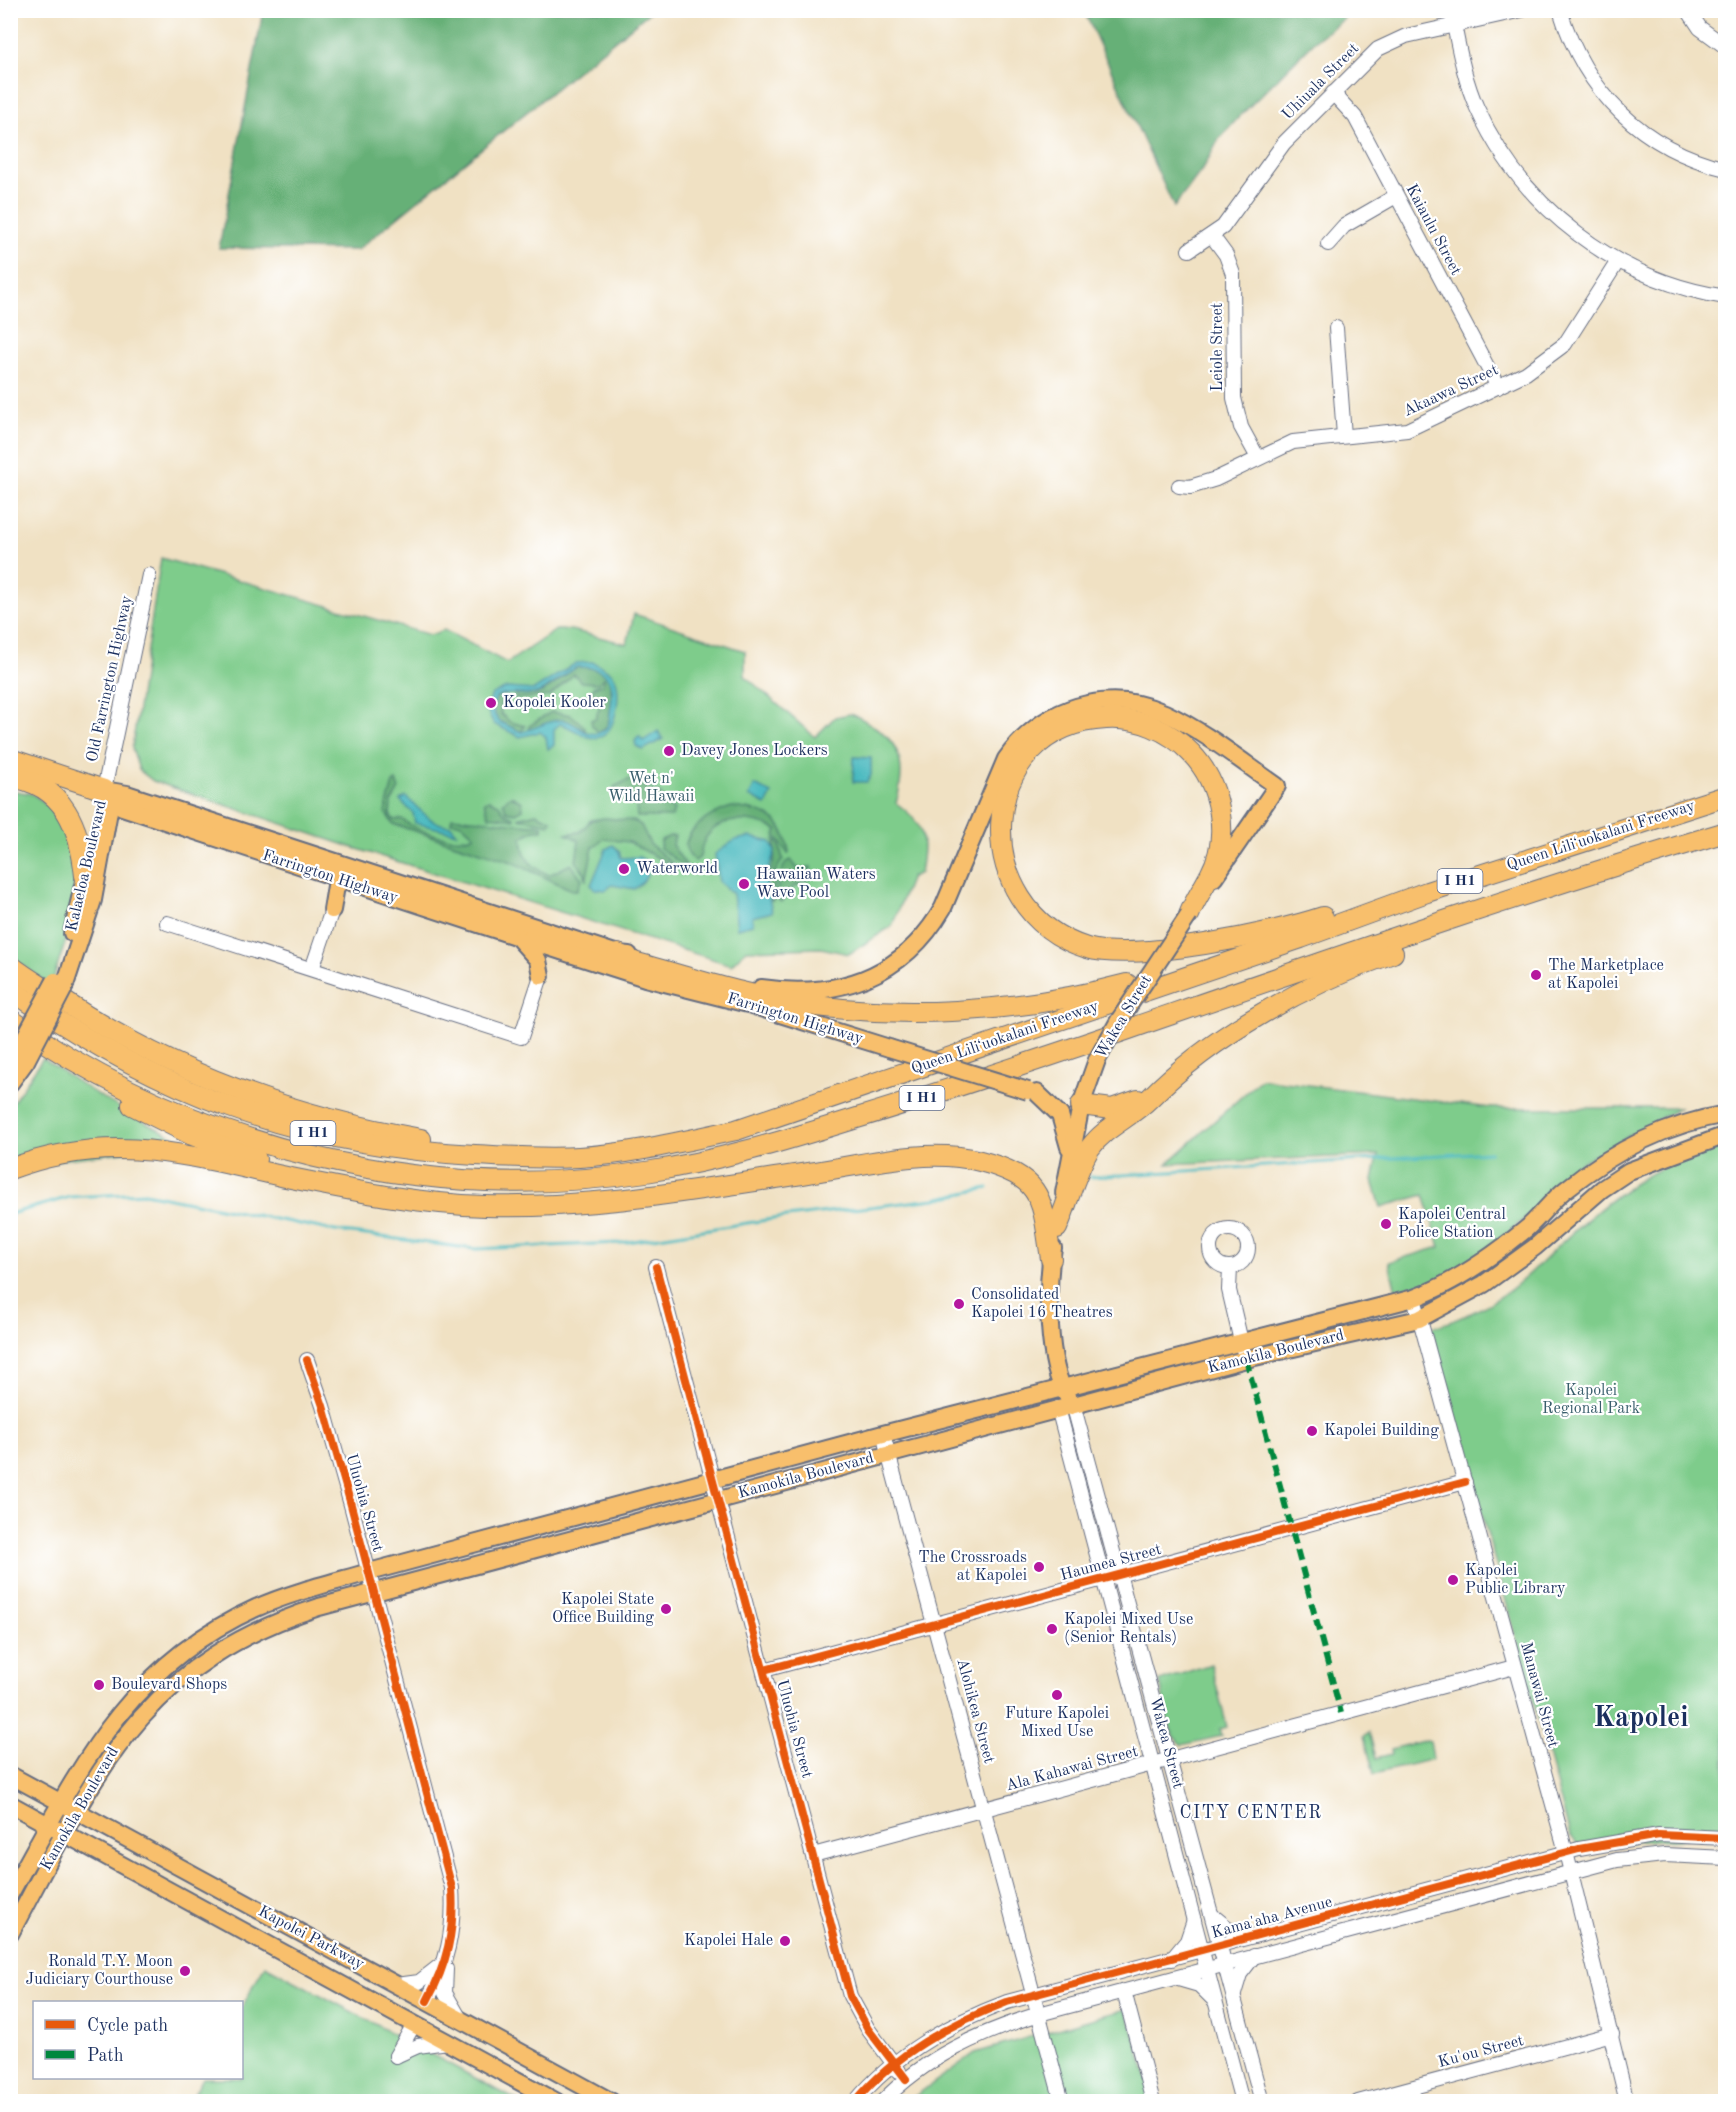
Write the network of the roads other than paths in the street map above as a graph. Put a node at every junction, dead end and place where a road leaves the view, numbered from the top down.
1 (1451, 10) edge
2 (1522, 10) edge
3 (1560, 10) edge
4 (1688, 10) edge
5 (1454, 26) junction
6 (1725, 47) edge
7 (1333, 93) junction
8 (1725, 169) edge
9 (1396, 196) junction
10 (1212, 236) junction
11 (1328, 244) dead end
12 (1189, 250) dead end
13 (1618, 261) junction
14 (1725, 297) edge
15 (1336, 327) dead end
16 (1498, 387) junction
17 (1344, 436) junction
18 (1258, 458) junction
19 (1179, 486) dead end
20 (149, 575) dead end
21 (10, 759) edge
22 (10, 777) edge
23 (1277, 786) joint
24 (104, 790) junction
25 (1725, 796) edge
26 (148, 817) junction
27 (1622, 830) junction
28 (1725, 833) edge
29 (92, 871) junction
30 (366, 881) junction
31 (335, 895) junction
32 (1189, 915) junction
33 (166, 922) dead end
34 (518, 938) junction
35 (1301, 938) junction
36 (570, 954) junction
37 (618, 954) junction
38 (10, 965) edge
39 (312, 969) junction
40 (540, 976) junction
41 (10, 989) edge
42 (10, 1019) edge
43 (49, 1046) junction
44 (17, 1059) edge
45 (10, 1083) edge
46 (948, 1090) junction
47 (1033, 1092) junction
48 (1154, 1092) junction
49 (1081, 1105) junction
50 (1725, 1114) edge
51 (1725, 1135) edge
52 (524, 1158) junction
53 (1070, 1158) junction
54 (10, 1169) edge
55 (365, 1193) junction
56 (482, 1206) junction
57 (1058, 1228) junction
58 (1051, 1259) junction
59 (656, 1267) dead end
60 (1230, 1267) dead end
61 (1414, 1298) junction
62 (1419, 1319) junction
63 (1241, 1342) junction
64 (1246, 1359) junction
65 (307, 1360) dead end
66 (1061, 1387) junction
67 (1065, 1406) junction
68 (883, 1434) junction
69 (889, 1453) junction
70 (712, 1480) junction
71 (1465, 1482) junction
72 (718, 1500) junction
73 (369, 1572) junction
74 (1120, 1575) junction
75 (1103, 1579) junction
76 (374, 1592) junction
77 (934, 1624) junction
78 (1514, 1667) junction
79 (764, 1670) junction
80 (1170, 1760) junction
81 (1153, 1764) junction
82 (10, 1775) edge
83 (61, 1802) junction
84 (10, 1804) edge
85 (984, 1809) junction
86 (77, 1811) junction
87 (49, 1825) junction
88 (64, 1834) junction
89 (1725, 1838) edge
90 (1566, 1852) junction
91 (813, 1856) junction
92 (1725, 1858) edge
93 (1571, 1871) junction
94 (10, 1894) edge
95 (1213, 1916) junction
96 (1194, 1920) junction
97 (10, 1934) edge
98 (1254, 1936) junction
99 (1220, 1946) junction
100 (1202, 1951) junction
101 (1254, 1956) junction
102 (1172, 1959) junction
103 (446, 1961) junction
104 (1225, 1964) junction
105 (1208, 1969) junction
106 (1173, 1978) junction
107 (397, 1985) junction
108 (1124, 1991) junction
109 (1034, 1995) junction
110 (1234, 1996) junction
111 (426, 2001) junction
112 (1217, 2004) junction
113 (1039, 2014) junction
114 (461, 2020) junction
115 (414, 2024) junction
116 (1612, 2034) junction
117 (447, 2042) junction
118 (894, 2064) junction
119 (906, 2079) junction
120 (557, 2102) edge
121 (612, 2102) edge
122 (855, 2102) edge
123 (882, 2102) edge
124 (1062, 2102) edge
125 (1153, 2102) edge
126 (1242, 2102) edge
127 (1262, 2102) edge
128 (1358, 2102) edge
129 (1627, 2102) edge

1 - 5 street
2 - 5 street, Uhiuala Street
3 - 8 street
4 - 6 street
5 - 7 street, Uhiuala Street
5 - 13 street
7 - 9 street, Kaiaulu Street
7 - 10 street, Uhiuala Street
9 - 11 street
9 - 16 street, Kaiaulu Street
10 - 12 street, Uhiuala Street
10 - 18 street, Leiole Street
13 - 14 street
13 - 16 street, Akaawa Street
15 - 17 street
16 - 17 street, Akaawa Street
17 - 18 street, Akaawa Street
18 - 19 street, Akaawa Street
20 - 24 street, Old Farrington Highway
21 - 24 highway
22 - 29 highway
23 - 32 main road, Wakea Street
23 - 37 main road, Farrington Highway
24 - 26 main road, Farrington Highway
24 - 29 main road, Kalaeloa Boulevard
24 - 30 main road, Farrington Highway
25 - 27 highway, Queen Liliʻuokalani Freeway / I H1
26 - 29 main road
26 - 31 main road, Farrington Highway
27 - 32 highway
27 - 35 highway, Queen Liliʻuokalani Freeway / I H1
28 - 46 highway, Queen Liliʻuokalani Freeway / I H1
28 - 48 highway
29 - 44 main road, Kalaeloa Boulevard, bridge
30 - 31 main road
30 - 31 main road
30 - 34 main road, Farrington Highway
30 - 37 main road, Farrington Highway
31 - 39 street
32 - 49 main road, Wakea Street, bridge
33 - 39 street
34 - 36 main road, Farrington Highway
34 - 40 main road
35 - 37 highway
35 - 52 highway, Queen Liliʻuokalani Freeway / I H1
36 - 40 main road
36 - 47 main road, Farrington Highway, bridge
38 - 52 highway
39 - 40 street
41 - 52 highway, Queen Liliʻuokalani Freeway / I H1
42 - 43 highway, Queen Liliʻuokalani Freeway / I H1
43 - 46 highway, Queen Liliʻuokalani Freeway / I H1
43 - 55 highway
44 - 45 main road, Kalaeloa Boulevard
46 - 56 highway
47 - 49 main road, Farrington Highway
47 - 53 main road
48 - 49 highway
48 - 57 highway
49 - 53 main road, Wakea Street
50 - 61 main road, Kamokila Boulevard
51 - 62 main road, Kamokila Boulevard
53 - 57 main road, Wakea Street
54 - 55 highway
55 - 56 highway
56 - 58 highway
57 - 58 main road, Wakea Street
58 - 66 main road, Wakea Street
59 - 70 street, Uluohia Street
60 - 63 street
61 - 62 street, Manawai Street
61 - 63 main road, Kamokila Boulevard
62 - 64 main road, Kamokila Boulevard
62 - 71 street, Manawai Street
63 - 64 street
63 - 66 main road, Kamokila Boulevard
64 - 67 main road, Kamokila Boulevard
65 - 73 street, Uluohia Street
66 - 67 main road, Wakea Street
66 - 68 main road, Kamokila Boulevard
67 - 69 main road, Kamokila Boulevard
67 - 74 street, Wakea Street
67 - 75 street, Wakea Street
68 - 69 street, Alohikea Street
68 - 70 main road, Kamokila Boulevard
69 - 72 main road, Kamokila Boulevard
69 - 77 street, Alohikea Street
70 - 72 street, Uluohia Street
70 - 73 main road, Kamokila Boulevard
71 - 74 street, Haumea Street
71 - 78 street, Manawai Street
72 - 76 main road, Kamokila Boulevard
72 - 79 street, Uluohia Street
73 - 76 street, Uluohia Street
73 - 83 main road, Kamokila Boulevard
74 - 75 street, Haumea Street
74 - 80 street, Wakea Street
75 - 77 street, Haumea Street
75 - 81 street, Wakea Street
76 - 86 main road, Kamokila Boulevard
76 - 103 street, Uluohia Street
77 - 79 street, Haumea Street
77 - 85 street, Alohikea Street
78 - 80 street, Ala Kahawai Street
78 - 90 street, Manawai Street
79 - 91 street, Uluohia Street
80 - 81 street, Ala Kahawai Street
80 - 95 street, Wakea Street
81 - 85 street, Ala Kahawai Street
81 - 96 street, Wakea Street
82 - 83 main road, Kapolei Parkway
83 - 86 main road, Kapolei Parkway
83 - 87 main road, Kamokila Boulevard
84 - 87 main road, Kapolei Parkway
85 - 91 street, Ala Kahawai Street
85 - 109 street, Alohikea Street
86 - 88 main road, Kamokila Boulevard
86 - 107 main road, Kapolei Parkway
87 - 88 main road, Kapolei Parkway
87 - 94 main road, Kamokila Boulevard
88 - 97 main road, Kamokila Boulevard
88 - 115 main road, Kapolei Parkway
89 - 90 street, Kama'aha Avenue
90 - 93 street, Manawai Street
90 - 98 street, Kama'aha Avenue
91 - 118 street, Uluohia Street
92 - 93 street, Kama'aha Avenue
93 - 101 street, Kama'aha Avenue
93 - 116 street, Manawai Street
95 - 98 street
95 - 99 street, Wakea Street
96 - 100 street, Wakea Street
96 - 102 street
98 - 99 street, Kama'aha Avenue
99 - 100 street, Kama'aha Avenue
99 - 104 street, Wakea Street
100 - 102 street, Kama'aha Avenue
100 - 105 street, Wakea Street
101 - 104 street, Kama'aha Avenue
101 - 110 street
102 - 109 street, Kama'aha Avenue
103 - 107 street
103 - 111 street, Uluohia Street
103 - 114 street
104 - 105 street, Kama'aha Avenue
104 - 110 street, Wakea Street
105 - 106 street, Kama'aha Avenue
105 - 112 street, Wakea Street
106 - 108 street, Kama'aha Avenue
106 - 112 street
107 - 111 main road, Kapolei Parkway
108 - 113 street, Kama'aha Avenue
108 - 125 street
109 - 113 street, Alohikea Street
109 - 118 street, Kama'aha Avenue
110 - 127 street, Wakea Street
111 - 114 main road, Kapolei Parkway
111 - 115 main road
112 - 126 street, Wakea Street
113 - 119 street, Kama'aha Avenue
113 - 124 street, Alohikea Street
114 - 121 main road, Kapolei Parkway
115 - 117 main road, Kapolei Parkway
115 - 117 street
116 - 128 street, Ku'ou Street
116 - 129 street, Manawai Street
117 - 120 main road, Kapolei Parkway
118 - 119 street, Uluohia Street
118 - 122 street, Kama'aha Avenue
119 - 123 street, Kama'aha Avenue

